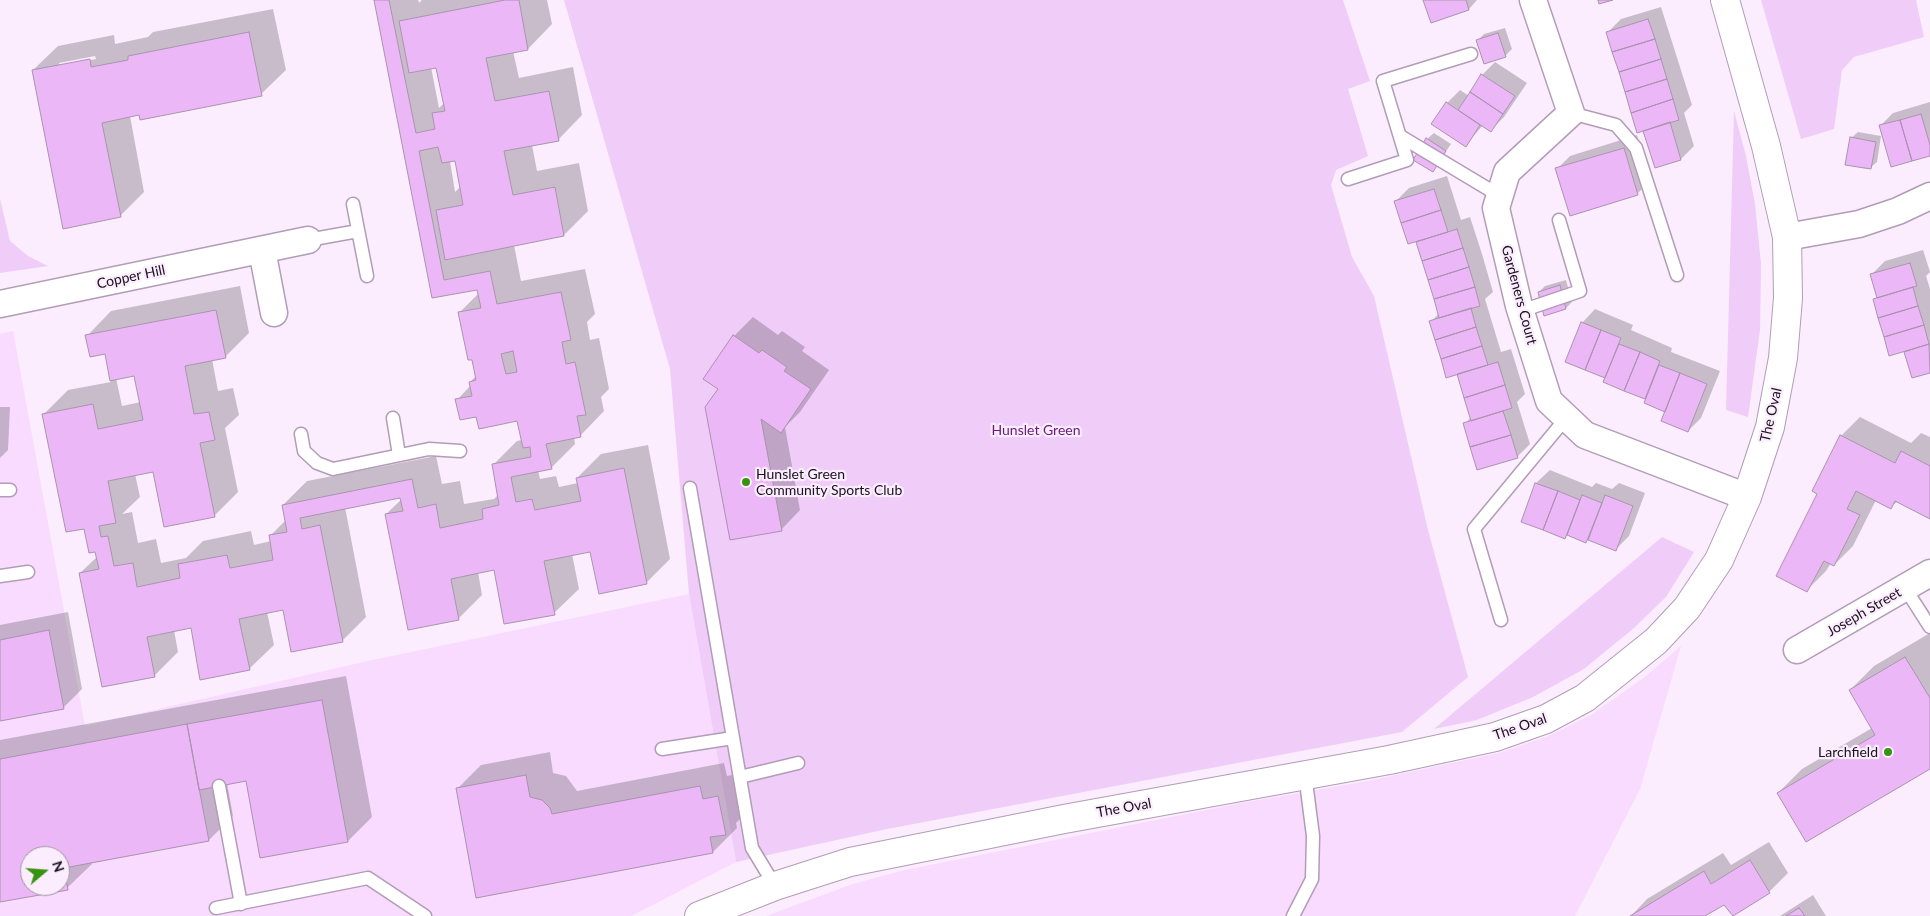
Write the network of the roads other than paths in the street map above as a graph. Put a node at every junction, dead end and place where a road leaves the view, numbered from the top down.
1 (1533, 0) edge
2 (1725, 0) edge
3 (1471, 54) dead end
4 (1570, 113) junction
5 (1400, 136) junction
6 (1348, 179) dead end
7 (1500, 196) junction
8 (1930, 196) edge
9 (353, 204) dead end
10 (1559, 220) dead end
11 (358, 231) junction
12 (1787, 237) junction
13 (308, 240) joint
14 (262, 250) junction
15 (1677, 275) dead end
16 (367, 276) dead end
17 (0, 304) edge
18 (1521, 311) junction
19 (274, 313) dead end
20 (1567, 417) junction
21 (393, 418) dead end
22 (301, 434) dead end
23 (460, 451) dead end
24 (400, 455) junction
25 (690, 488) dead end
26 (1747, 497) junction
27 (28, 572) dead end
28 (1930, 573) edge
29 (0, 576) edge
30 (1905, 588) junction
31 (1501, 620) dead end
32 (1930, 627) edge
33 (1797, 650) dead end
34 (733, 738) junction
35 (662, 749) dead end
36 (798, 763) dead end
37 (1305, 774) junction
38 (740, 777) junction
39 (219, 786) dead end
40 (775, 886) junction
41 (241, 904) junction
42 (216, 908) dead end
43 (425, 916) edge
44 (699, 916) edge
45 (1293, 916) edge

1 - 4 street
2 - 12 street, The Oval
3 - 5 lane
4 - 7 street, Gardeners Court
4 - 15 lane
5 - 6 lane
5 - 7 lane
7 - 18 street, Gardeners Court
8 - 12 street
9 - 11 lane
10 - 18 lane
11 - 13 lane
11 - 16 lane
12 - 26 street, The Oval
13 - 14 street, Copper Hill
14 - 17 street, Copper Hill
14 - 19 street
18 - 20 street, Gardeners Court
20 - 26 street, Gardeners Court
20 - 31 lane
21 - 24 lane
22 - 24 lane
23 - 24 lane
25 - 34 lane
26 - 37 street, The Oval
27 - 29 lane
28 - 30 street, Joseph Street
30 - 32 lane
30 - 33 street, Joseph Street
34 - 35 lane
34 - 38 lane
36 - 38 lane
37 - 40 street, The Oval
37 - 45 lane
38 - 40 lane
39 - 41 lane
40 - 44 street, The Oval
41 - 42 lane
41 - 43 lane

